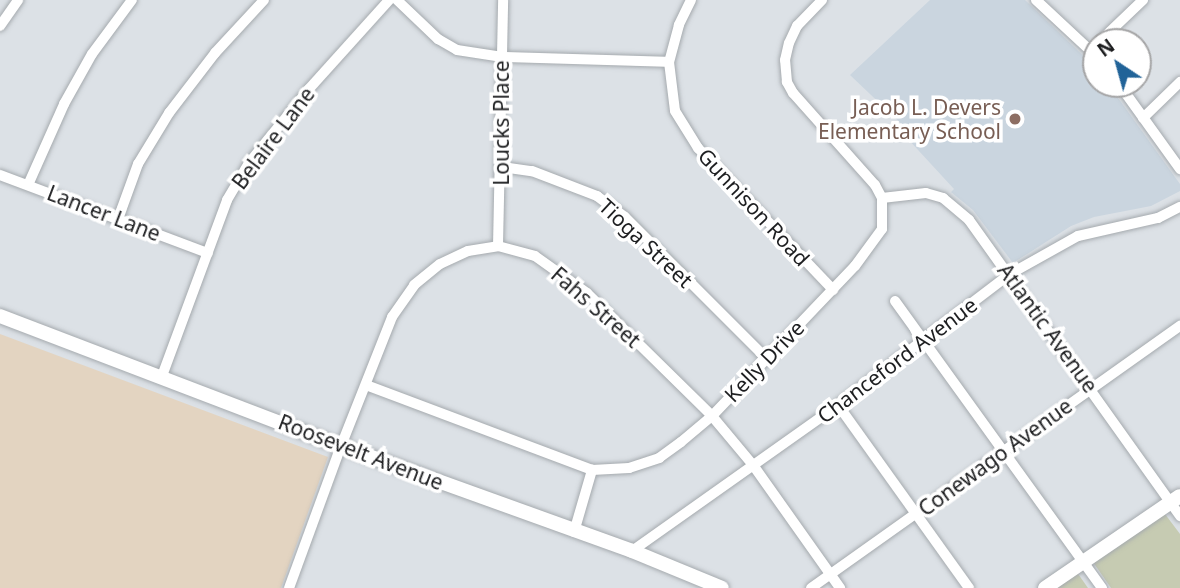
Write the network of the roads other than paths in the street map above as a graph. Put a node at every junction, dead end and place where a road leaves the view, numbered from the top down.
1 (18, 0) edge
2 (132, 0) edge
3 (264, 0) edge
4 (390, 0) edge
5 (397, 0) edge
6 (503, 0) edge
7 (691, 0) edge
8 (822, 0) edge
9 (1036, 0) edge
10 (1143, 0) edge
11 (0, 26) edge
12 (1115, 28) edge
13 (1082, 37) edge
14 (502, 57) junction
15 (669, 62) junction
16 (1180, 82) edge
17 (1129, 98) edge
18 (1143, 118) junction
19 (502, 167) junction
20 (1180, 169) edge
21 (0, 175) edge
22 (27, 185) junction
23 (882, 198) junction
24 (1180, 207) edge
25 (118, 219) junction
26 (498, 246) junction
27 (208, 253) junction
28 (1010, 274) junction
29 (832, 290) junction
30 (895, 301) dead end
31 (0, 316) edge
32 (1179, 329) edge
33 (923, 339) junction
34 (767, 359) junction
35 (162, 376) junction
36 (366, 385) junction
37 (1090, 387) junction
38 (838, 405) junction
39 (712, 416) junction
40 (341, 446) junction
41 (1003, 452) junction
42 (753, 465) junction
43 (592, 470) junction
44 (1175, 499) edge
45 (916, 514) junction
46 (1180, 516) edge
47 (575, 532) junction
48 (632, 551) junction
49 (1083, 561) junction
50 (830, 574) junction
51 (289, 588) edge
52 (722, 588) edge
53 (811, 588) edge
54 (840, 588) edge
55 (969, 588) edge
56 (1045, 588) edge
57 (1102, 588) edge

1 - 11 street
2 - 22 street
3 - 25 street
4 - 27 street, Belaire Lane
5 - 14 street
6 - 14 street, Loucks Place
7 - 15 street, Gunnison Road
8 - 23 street
9 - 13 street
10 - 12 street
14 - 15 street
14 - 19 street, Loucks Place
15 - 29 street, Gunnison Road
16 - 18 street
17 - 18 street
18 - 20 street
19 - 26 street, Loucks Place
19 - 34 street, Tioga Street
21 - 22 street, Lancer Lane
22 - 25 street, Lancer Lane
23 - 28 street, Atlantic Avenue
23 - 29 street, Kelly Drive
24 - 28 street, Chanceford Avenue
25 - 27 street, Lancer Lane
26 - 36 street, Fahs Street
26 - 39 street, Fahs Street
27 - 35 street, Belaire Lane
28 - 33 street, Chanceford Avenue
28 - 37 street, Atlantic Avenue
29 - 34 street, Kelly Drive
30 - 33 street
31 - 35 main road, Roosevelt Avenue
32 - 37 street, Conewago Avenue
33 - 38 street, Chanceford Avenue
33 - 41 street
34 - 39 street, Kelly Drive
35 - 40 main road, Roosevelt Avenue
36 - 40 street, Fahs Street
36 - 43 street, Kelly Drive
37 - 41 street, Conewago Avenue
37 - 44 street, Atlantic Avenue
38 - 42 street, Chanceford Avenue
38 - 45 street
39 - 42 street, Fahs Street
39 - 43 street, Kelly Drive
40 - 47 main road, Roosevelt Avenue
40 - 51 street, Fahs Street
41 - 45 street, Conewago Avenue
41 - 49 street
42 - 48 street, Chanceford Avenue
42 - 50 street, Fahs Street
43 - 47 street
44 - 46 street, Atlantic Avenue
44 - 49 main road
45 - 50 street, Conewago Avenue
45 - 55 street
47 - 48 main road, Roosevelt Avenue
48 - 52 main road, Roosevelt Avenue
49 - 56 main road
49 - 57 street
50 - 53 street, Conewago Avenue
50 - 54 street, Fahs Street

